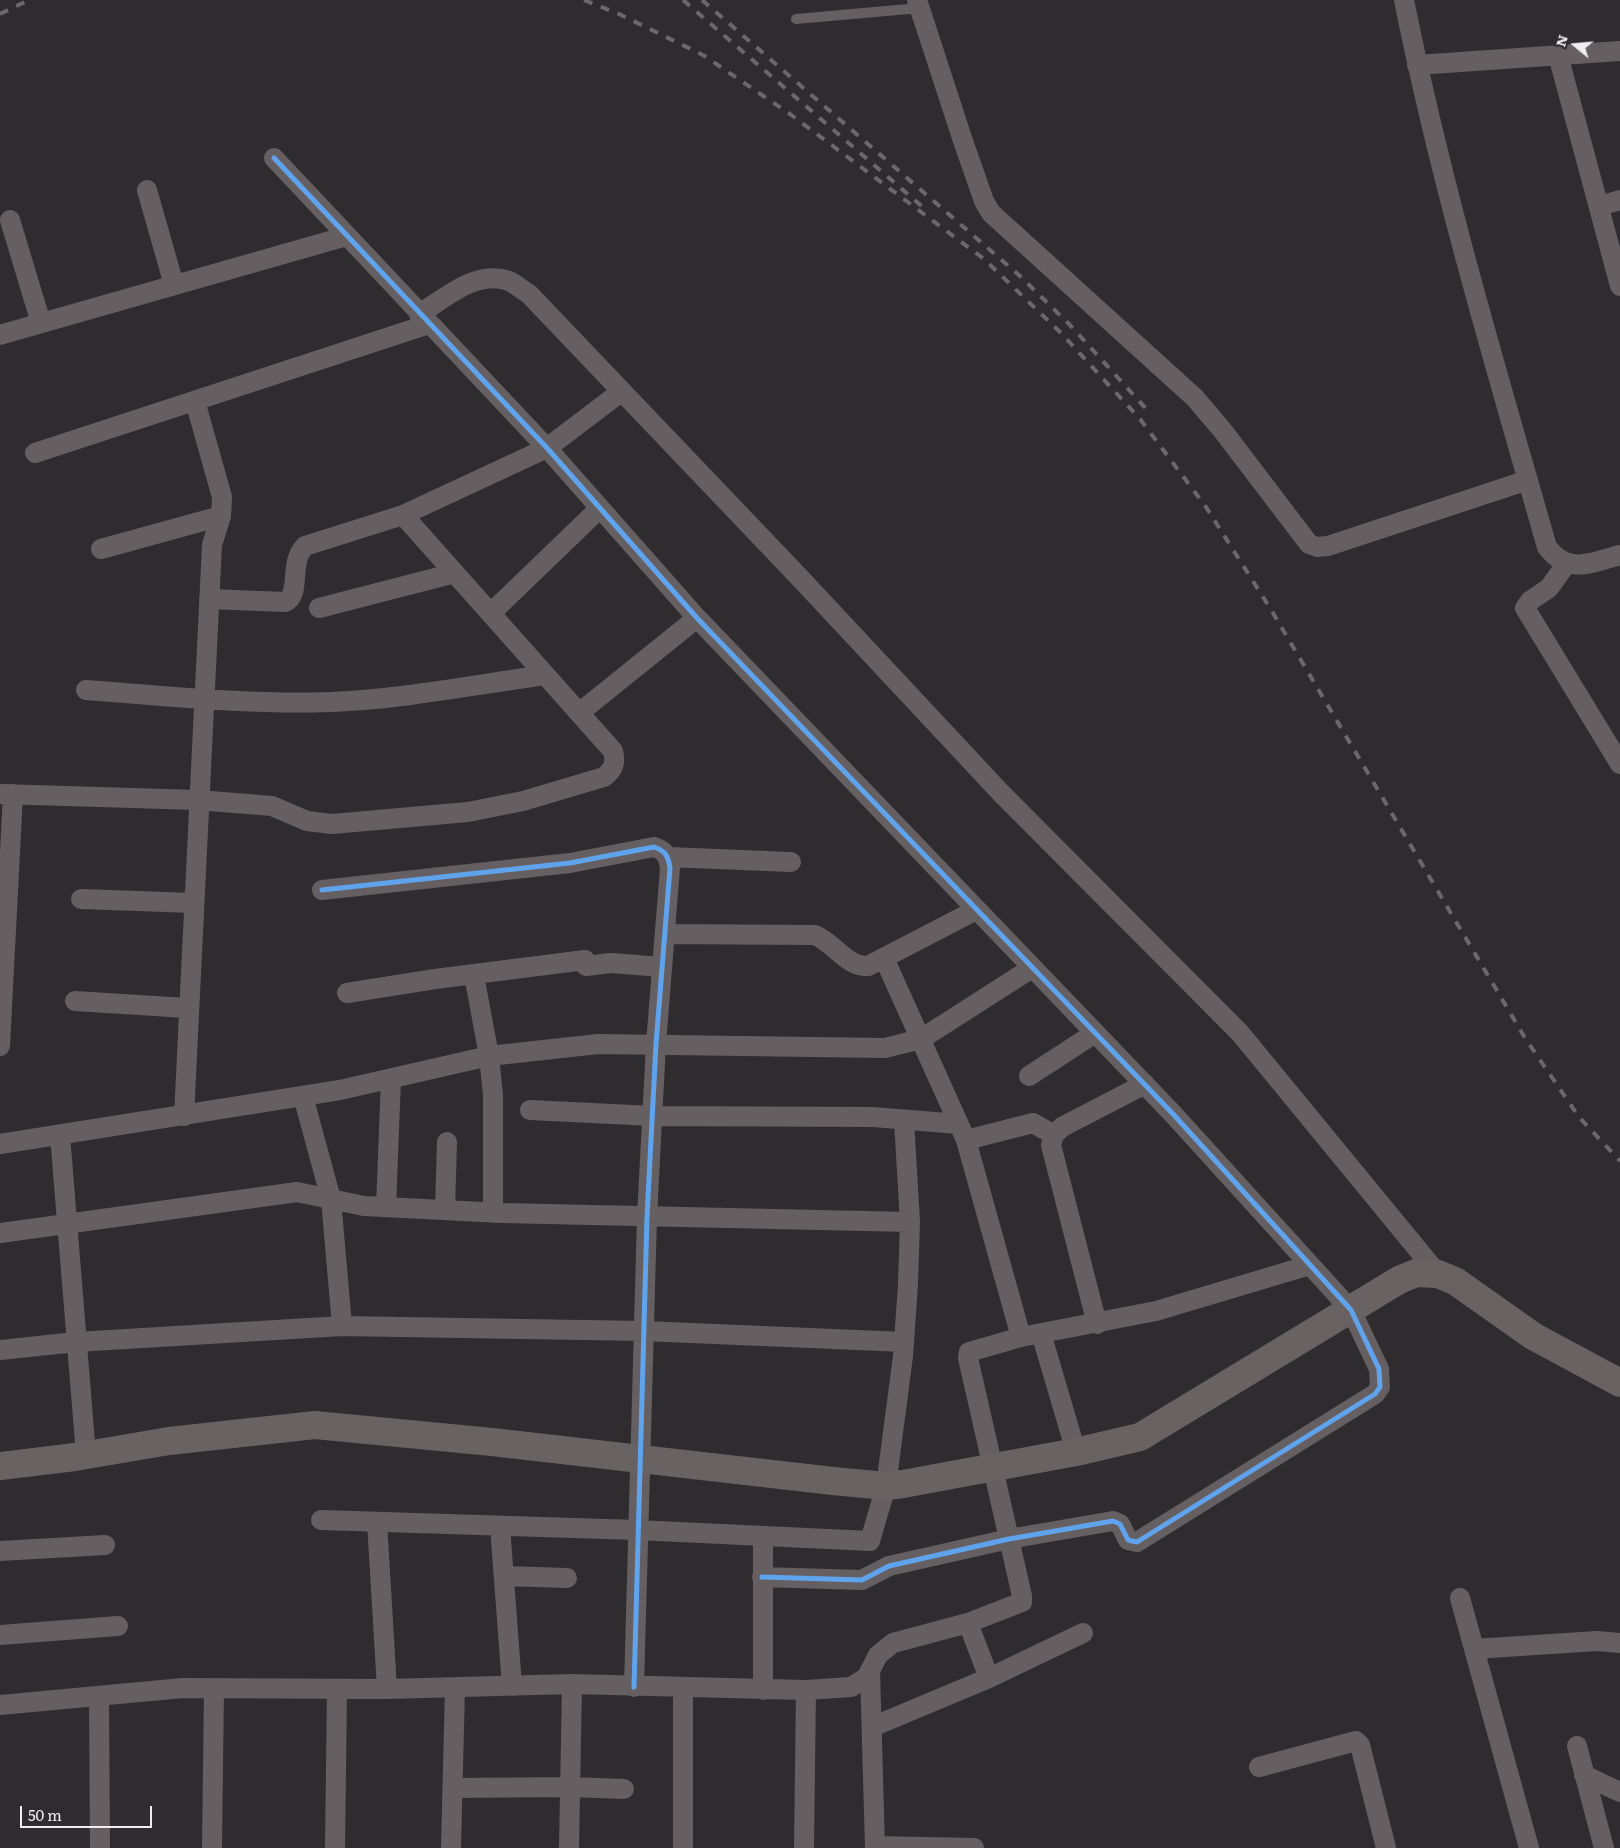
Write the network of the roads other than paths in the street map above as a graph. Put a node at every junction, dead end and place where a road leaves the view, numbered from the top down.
1 (1404, 0) edge
2 (919, 4) edge
3 (796, 19) dead end
4 (1620, 51) edge
5 (1558, 55) junction
6 (1416, 65) junction
7 (274, 158) dead end
8 (147, 190) dead end
9 (1620, 200) edge
10 (1598, 206) junction
11 (10, 220) dead end
12 (347, 236) junction
13 (174, 286) junction
14 (1620, 286) edge
15 (424, 319) junction
16 (41, 323) junction
17 (0, 335) edge
18 (622, 391) junction
19 (195, 401) junction
20 (547, 448) junction
21 (34, 453) dead end
22 (1528, 480) junction
23 (600, 508) junction
24 (403, 515) junction
25 (220, 516) junction
26 (102, 549) dead end
27 (1620, 555) edge
28 (1567, 563) junction
29 (455, 573) junction
30 (209, 599) junction
31 (319, 608) dead end
32 (491, 613) junction
33 (697, 618) junction
34 (545, 675) junction
35 (86, 690) dead end
36 (203, 699) junction
37 (579, 713) junction
38 (1620, 764) edge
39 (7, 794) edge
40 (198, 800) junction
41 (668, 857) junction
42 (791, 862) dead end
43 (322, 890) dead end
44 (81, 899) dead end
45 (193, 903) junction
46 (4, 906) edge
47 (976, 910) junction
48 (665, 934) junction
49 (884, 958) junction
50 (662, 967) junction
51 (1032, 968) junction
52 (474, 975) junction
53 (347, 993) dead end
54 (75, 1001) dead end
55 (188, 1008) junction
56 (1, 1017) edge
57 (1095, 1033) junction
58 (921, 1039) junction
59 (656, 1044) junction
60 (0, 1046) edge
61 (489, 1056) junction
62 (1029, 1076) dead end
63 (391, 1079) junction
64 (1145, 1084) junction
65 (303, 1096) junction
66 (530, 1110) dead end
67 (184, 1116) junction
68 (654, 1116) junction
69 (904, 1120) junction
70 (962, 1132) junction
71 (60, 1135) junction
72 (1054, 1135) junction
73 (447, 1142) dead end
74 (0, 1144) edge
75 (331, 1199) junction
76 (386, 1207) junction
77 (445, 1210) junction
78 (493, 1213) junction
79 (647, 1217) junction
80 (910, 1222) junction
81 (67, 1223) junction
82 (0, 1232) edge
83 (1310, 1265) junction
84 (1438, 1274) junction
85 (1350, 1310) junction
86 (1097, 1324) junction
87 (342, 1326) junction
88 (644, 1331) junction
89 (1042, 1333) junction
90 (1021, 1337) junction
91 (76, 1342) junction
92 (904, 1342) junction
93 (0, 1350) edge
94 (1620, 1383) edge
95 (1076, 1452) junction
96 (86, 1455) junction
97 (638, 1459) junction
98 (0, 1466) edge
99 (992, 1468) junction
100 (886, 1486) junction
101 (321, 1520) dead end
102 (378, 1522) junction
103 (500, 1526) junction
104 (637, 1530) junction
105 (763, 1536) junction
106 (1009, 1540) junction
107 (105, 1544) dead end
108 (0, 1550) edge
109 (504, 1576) junction
110 (762, 1577) junction
111 (567, 1578) dead end
112 (1460, 1598) dead end
113 (968, 1623) junction
114 (118, 1626) dead end
115 (1083, 1633) dead end
116 (0, 1635) edge
117 (1620, 1643) edge
118 (1474, 1649) junction
119 (870, 1670) junction
120 (989, 1678) junction
121 (572, 1684) junction
122 (512, 1686) junction
123 (634, 1687) junction
124 (214, 1688) junction
125 (455, 1688) junction
126 (683, 1688) junction
127 (337, 1689) junction
128 (387, 1689) junction
129 (764, 1690) junction
130 (806, 1690) junction
131 (99, 1697) junction
132 (0, 1705) edge
133 (872, 1727) junction
134 (1577, 1746) dead end
135 (1259, 1767) dead end
136 (1584, 1775) junction
137 (571, 1787) junction
138 (453, 1788) junction
139 (624, 1789) dead end
140 (1620, 1792) edge
141 (875, 1847) edge
142 (100, 1848) edge
143 (212, 1848) edge
144 (335, 1848) edge
145 (451, 1848) edge
146 (570, 1848) edge
147 (683, 1848) edge
148 (804, 1848) edge
149 (974, 1848) edge
150 (1386, 1848) edge
151 (1529, 1848) edge
152 (1604, 1848) edge

1 - 6 street
2 - 3 lane
2 - 22 street
4 - 5 street
5 - 6 street
5 - 10 street
6 - 22 street
7 - 12 street
8 - 13 street
9 - 10 street
10 - 14 street
11 - 16 street
12 - 13 street
12 - 15 street
13 - 16 street
15 - 18 street
15 - 19 street
15 - 20 street
16 - 17 street
18 - 20 street
18 - 84 street
19 - 21 street
19 - 25 street
20 - 23 street
20 - 24 street
22 - 28 street
23 - 32 street
23 - 33 street
24 - 29 street
24 - 30 street
25 - 26 street
25 - 30 street
27 - 28 street
28 - 38 street
29 - 31 street
29 - 32 street
30 - 36 street
32 - 34 street
33 - 37 street
33 - 47 street
34 - 36 street
34 - 37 street
35 - 36 street
36 - 40 street
37 - 40 street
39 - 40 street
39 - 46 street
40 - 45 street
41 - 42 street
41 - 43 street
41 - 48 street
44 - 45 street
45 - 55 street
46 - 56 street
47 - 49 street
47 - 51 street
48 - 49 street
48 - 50 street
49 - 58 street
50 - 52 street
50 - 59 street
51 - 57 street
51 - 58 street
52 - 53 street
52 - 61 street
54 - 55 street
55 - 67 street
56 - 60 street
57 - 62 street
57 - 64 street
58 - 59 street
58 - 70 street
59 - 61 street
59 - 68 street
61 - 63 street
61 - 78 street
63 - 65 street
63 - 76 street
64 - 72 street
64 - 83 street
65 - 67 street
65 - 75 street
66 - 68 street
67 - 71 street
68 - 69 street
68 - 79 street
69 - 70 street
69 - 80 street
70 - 72 street
70 - 90 street
71 - 74 street
71 - 81 street
72 - 86 street
73 - 77 street
75 - 76 street
75 - 81 street
75 - 87 street
76 - 77 street
77 - 78 street
78 - 79 street
79 - 80 street
79 - 88 street
80 - 92 street
81 - 82 street
81 - 91 street
83 - 85 street
83 - 86 street
84 - 85 street
84 - 94 street
85 - 95 street
85 - 106 street
86 - 89 street
87 - 88 street
87 - 91 street
88 - 92 street
88 - 97 street
89 - 90 street
89 - 95 street
90 - 99 street
91 - 93 street
91 - 96 street
92 - 100 street
95 - 99 street
96 - 97 street
96 - 98 street
97 - 100 street
97 - 104 street
99 - 100 street
99 - 106 street
100 - 105 street
101 - 102 street
102 - 103 street
102 - 128 street
103 - 104 street
103 - 109 street
104 - 105 street
104 - 123 street
105 - 110 street
106 - 110 street
106 - 113 street
107 - 108 street
109 - 111 street
109 - 122 street
110 - 129 street
112 - 118 street
113 - 119 street
113 - 120 street
114 - 116 street
115 - 120 street
117 - 118 street
118 - 151 street
119 - 130 street
119 - 133 street
120 - 133 street
121 - 122 street
121 - 123 street
121 - 137 street
122 - 125 street
123 - 126 street
124 - 127 street
124 - 131 street
124 - 143 street
125 - 128 street
125 - 138 street
126 - 129 street
126 - 147 street
127 - 128 street
127 - 144 street
129 - 130 street
130 - 148 street
131 - 132 street
131 - 142 street
133 - 141 street
134 - 136 street
135 - 150 street
136 - 140 street
136 - 152 street
137 - 138 street
137 - 139 street
137 - 146 street
138 - 145 street
141 - 149 street

